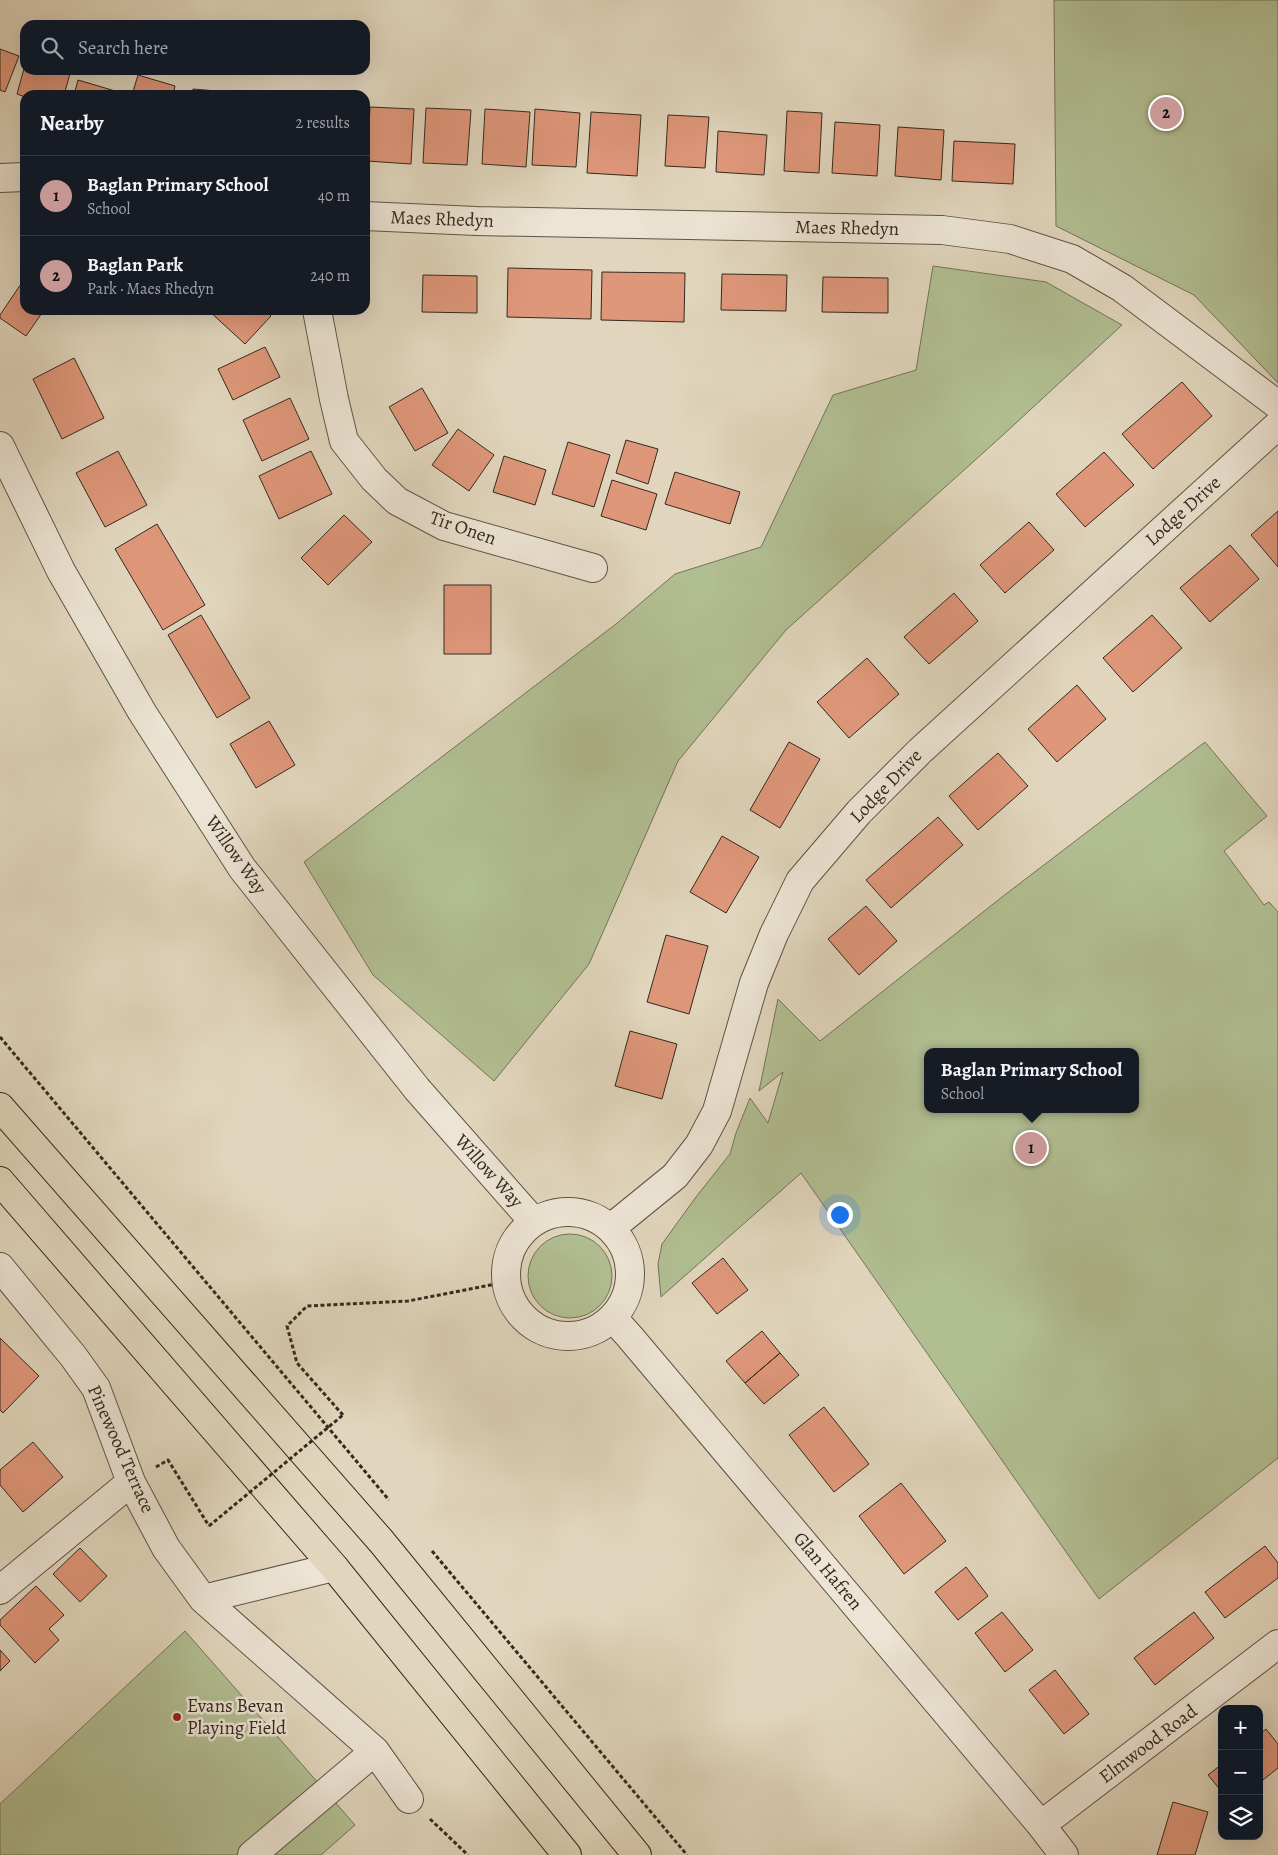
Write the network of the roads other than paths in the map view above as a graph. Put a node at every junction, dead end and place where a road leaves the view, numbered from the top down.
1 (20, 177) edge
2 (0, 178) edge
3 (370, 216) edge
4 (318, 315) edge
5 (1278, 405) edge
6 (1278, 425) edge
7 (0, 446) edge
8 (593, 568) dead end
9 (0, 1107) edge
10 (0, 1181) edge
11 (534, 1222) junction
12 (611, 1228) junction
13 (0, 1267) edge
14 (613, 1318) junction
15 (131, 1482) junction
16 (334, 1568) junction
17 (0, 1590) edge
18 (203, 1599) junction
19 (1278, 1644) edge
20 (375, 1751) junction
21 (409, 1800) road end
22 (1041, 1825) junction
23 (252, 1855) edge
24 (567, 1855) edge
25 (637, 1855) edge
26 (1064, 1855) edge

1 - 2 street
3 - 5 street, Maes Rhedyn
4 - 8 street, Tir Onen
6 - 12 street, Lodge Drive
7 - 11 street, Willow Way
9 - 25 main road
10 - 16 main road
11 - 12 street
11 - 14 street
12 - 14 street
13 - 15 street, Pinewood Terrace
14 - 22 street, Glan Hafren
15 - 17 street
15 - 18 street, Pinewood Terrace
16 - 18 street
16 - 24 main road
18 - 20 street, Pinewood Terrace
19 - 22 street, Elmwood Road
20 - 21 street, Pinewood Terrace
20 - 23 street
22 - 26 street, Glan Hafren

